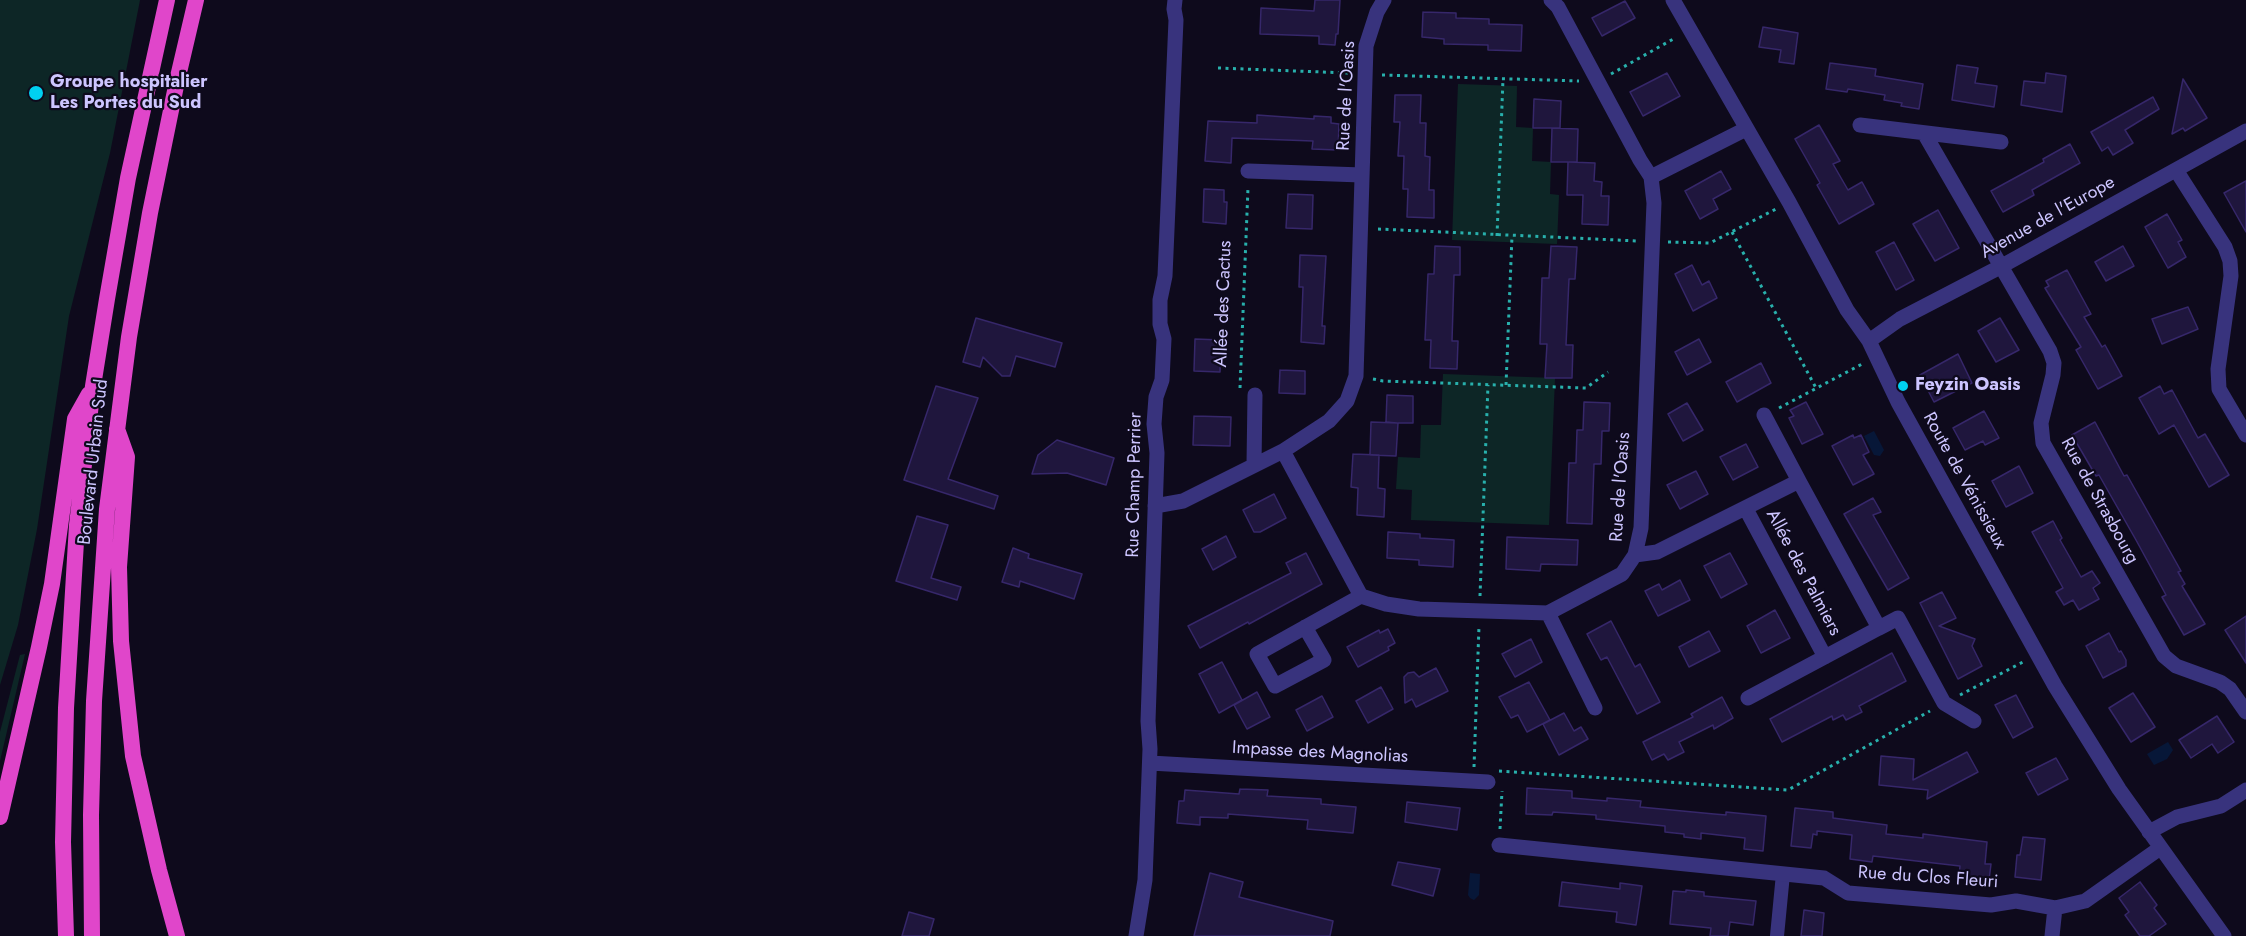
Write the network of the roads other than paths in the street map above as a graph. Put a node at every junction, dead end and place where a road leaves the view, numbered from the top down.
1 (167, 0) edge
2 (196, 0) edge
3 (1175, 0) edge
4 (1384, 0) edge
5 (1551, 0) edge
6 (1673, 0) edge
7 (1860, 125) dead end
8 (1746, 129) junction
9 (2246, 131) edge
10 (1924, 133) junction
11 (2001, 142) dead end
12 (2176, 170) junction
13 (1248, 171) road end
14 (1362, 175) junction
15 (1652, 177) junction
16 (2000, 267) junction
17 (1869, 341) junction
18 (93, 386) junction
19 (1255, 395) road end
20 (1764, 416) road end
21 (116, 425) junction
22 (2246, 435) edge
23 (1282, 451) junction
24 (1254, 464) junction
25 (1799, 481) junction
26 (1155, 506) junction
27 (1746, 509) junction
28 (1635, 555) junction
29 (1360, 596) junction
30 (1548, 613) junction
31 (1305, 627) dead end
32 (1879, 628) junction
33 (1826, 657) junction
34 (1748, 698) dead end
35 (1595, 708) dead end
36 (2246, 712) edge
37 (1974, 721) dead end
38 (1150, 764) junction
39 (1489, 774) road end
40 (2246, 790) edge
41 (0, 817) edge
42 (2149, 832) junction
43 (1499, 845) road end
44 (2160, 848) junction
45 (1783, 874) junction
46 (2055, 908) junction
47 (66, 936) edge
48 (92, 936) edge
49 (177, 936) edge
50 (1136, 936) edge
51 (1777, 936) edge
52 (2052, 936) edge
53 (2224, 936) edge

1 - 18 highway, Boulevard Urbain Sud
2 - 21 highway, Boulevard Urbain Sud
3 - 26 street, Rue Champ Perrier
4 - 14 street, Rue de l'Oasis
5 - 15 street, Rue de l'Oasis
6 - 8 street, Route de Vénissieux
7 - 10 street
8 - 15 street
8 - 17 street, Route de Vénissieux
9 - 12 street, Avenue de l'Europe
10 - 11 street
10 - 16 street, Rue de Strasbourg
12 - 16 street, Avenue de l'Europe
12 - 22 street
13 - 14 street
14 - 23 street, Rue de l'Oasis
15 - 28 street, Rue de l'Oasis
16 - 17 street, Avenue de l'Europe
16 - 36 street, Rue de Strasbourg
17 - 42 street, Route de Vénissieux
18 - 41 highway
18 - 47 highway, Boulevard Urbain Sud
19 - 24 street
20 - 25 street
21 - 48 highway, Boulevard Urbain Sud
21 - 49 highway
23 - 24 street, Rue de l'Oasis
23 - 29 street
24 - 26 street, Rue de l'Oasis
25 - 27 street, Allée des Palmiers
25 - 32 street
26 - 38 street, Rue Champ Perrier
27 - 28 street, Allée des Palmiers
27 - 33 street, Allée des Palmiers
28 - 30 street, Rue de l'Oasis
29 - 30 street
29 - 31 street
30 - 35 street
32 - 33 street, Allée des Palmiers
32 - 37 street, Allée des Palmiers
33 - 34 street, Allée des Palmiers
38 - 39 street, Impasse des Magnolias
38 - 50 street, Rue Champ Perrier
40 - 42 street
42 - 44 street, Route de Vénissieux
43 - 45 street, Rue du Clos Fleuri
44 - 46 street, Rue du Clos Fleuri
44 - 53 street, Route de Vénissieux
45 - 46 street, Rue du Clos Fleuri
45 - 51 street
46 - 52 street

